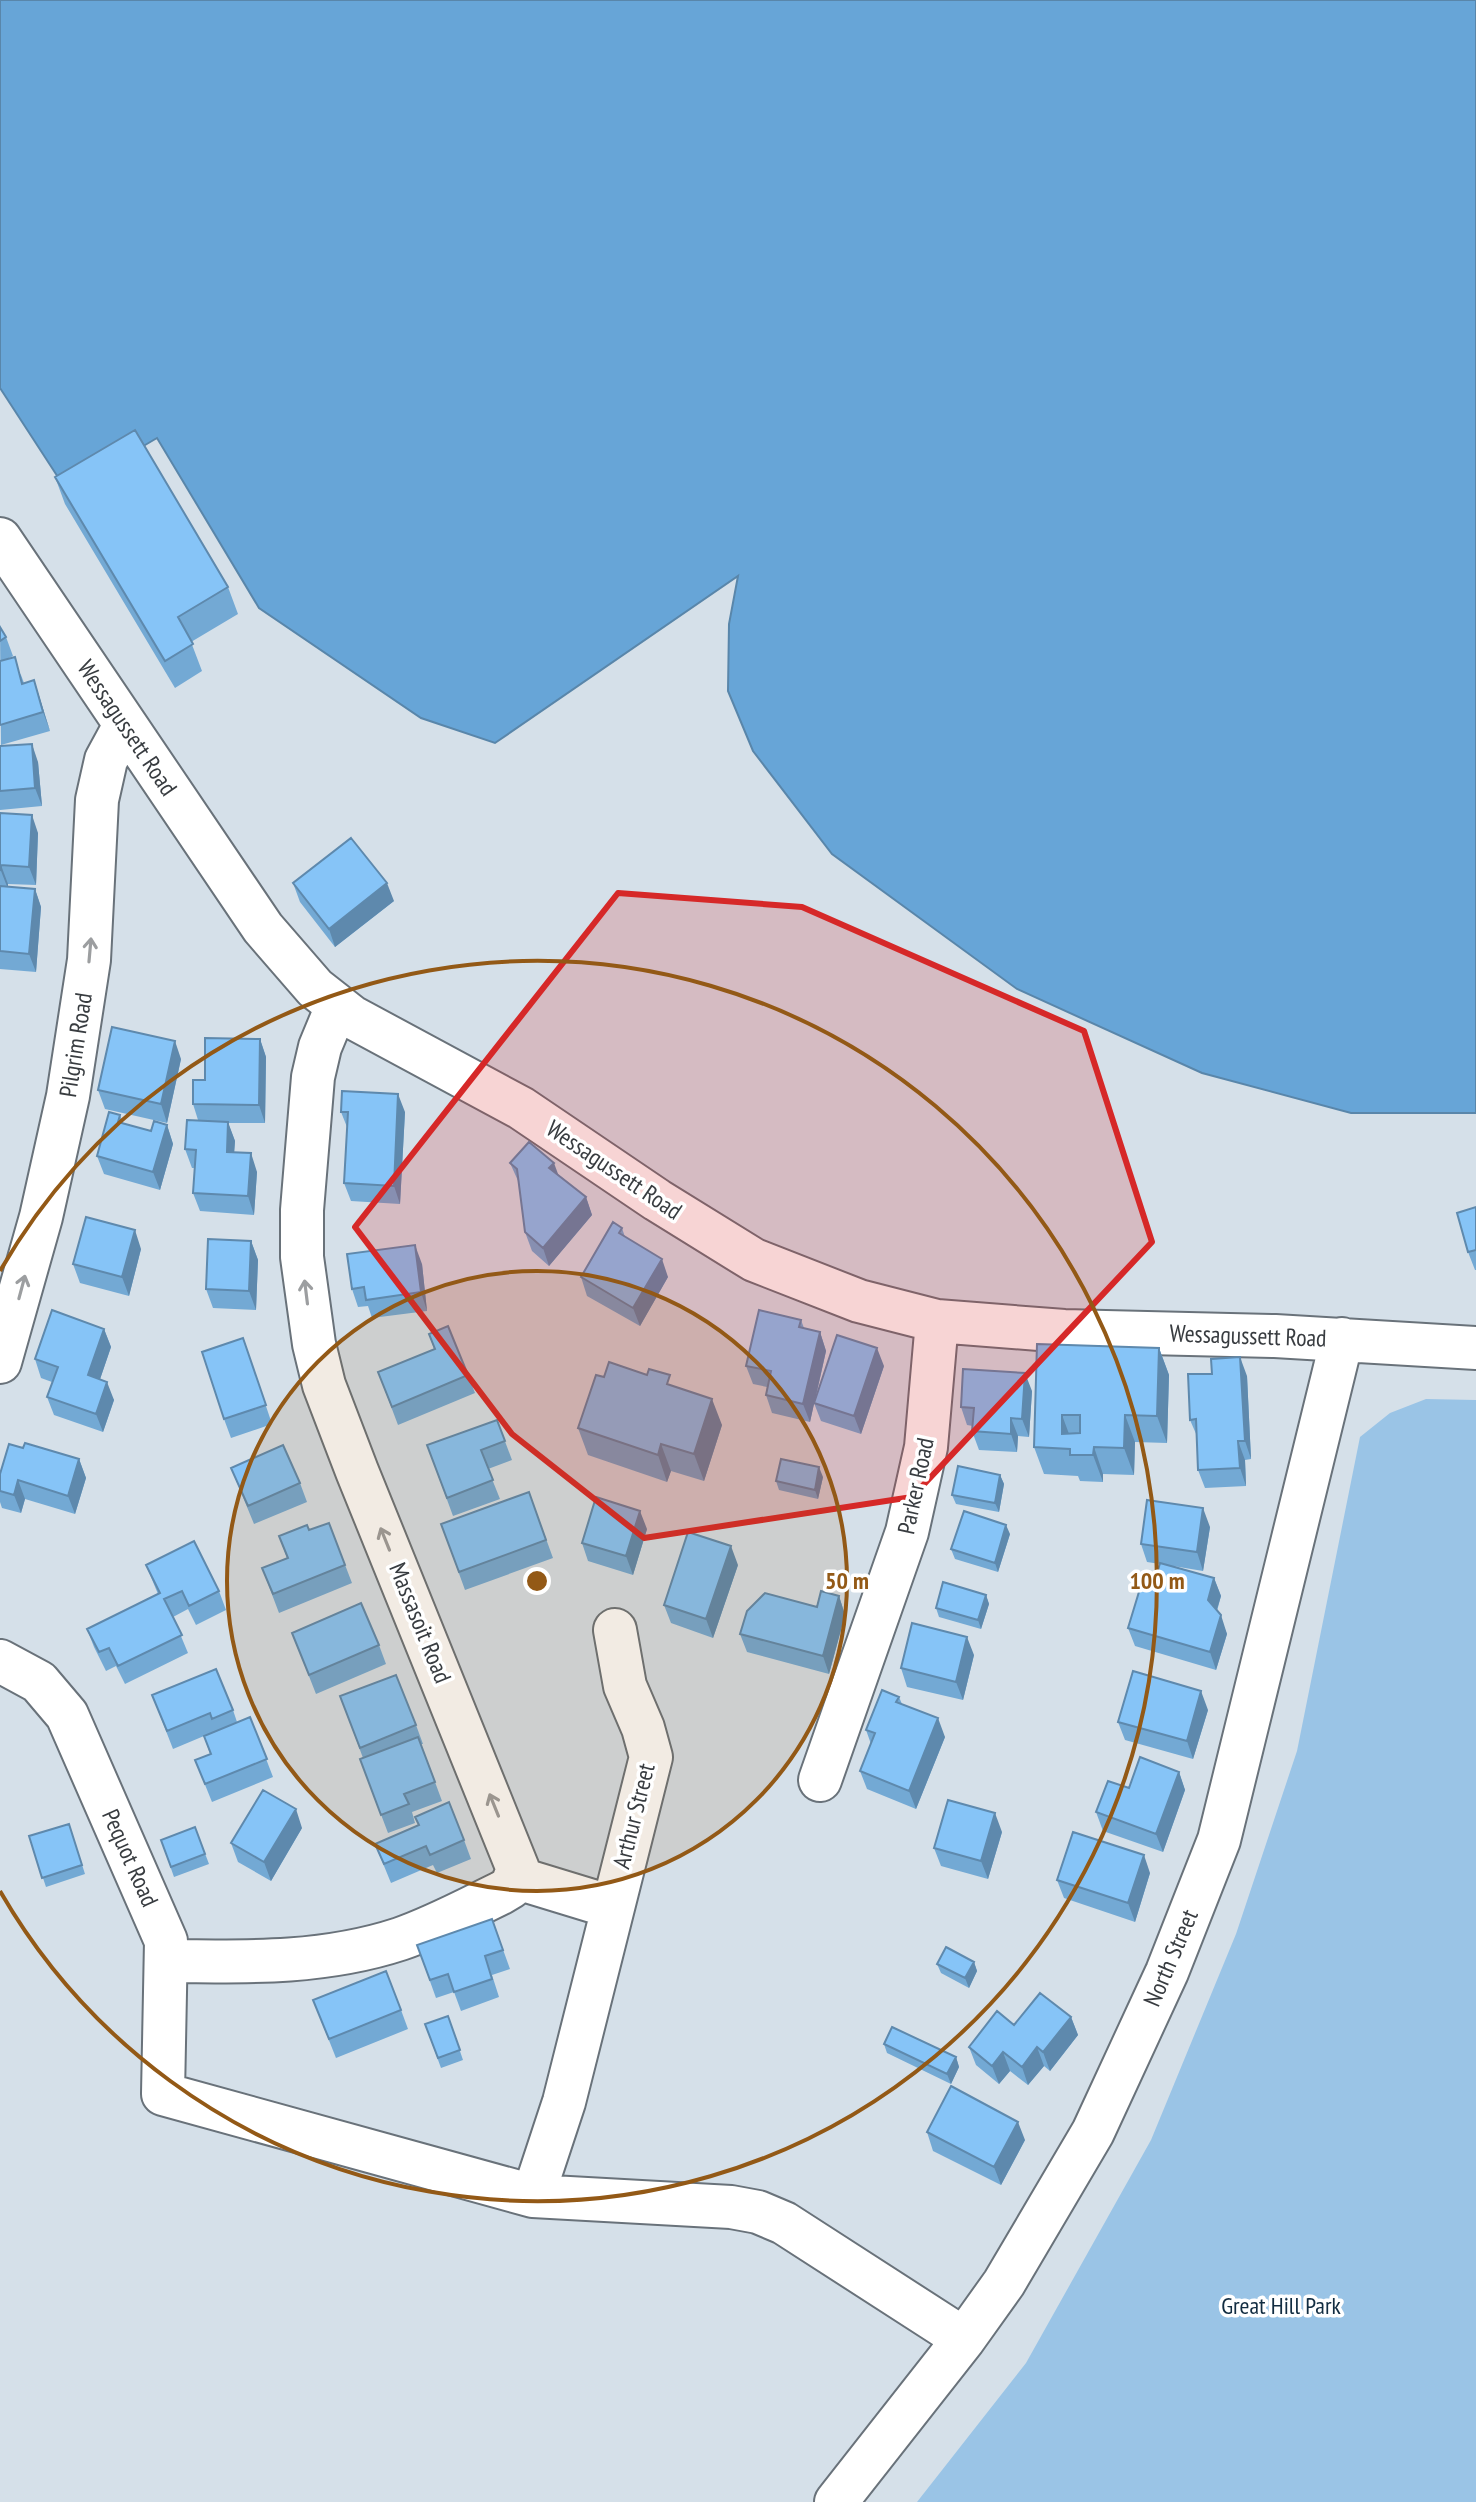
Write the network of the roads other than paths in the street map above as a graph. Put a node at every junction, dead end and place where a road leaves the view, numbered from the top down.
1 (0, 539) edge
2 (125, 725) junction
3 (337, 1006) junction
4 (937, 1321) junction
5 (1342, 1339) junction
6 (1476, 1348) edge
7 (0, 1362) edge
8 (615, 1630) dead end
9 (0, 1661) edge
10 (820, 1780) dead end
11 (517, 1878) junction
12 (612, 1907) junction
13 (168, 1961) junction
14 (533, 2196) junction
15 (964, 2339) junction
16 (836, 2502) edge

1 - 2 street, Wessagussett Road
2 - 3 street, Wessagussett Road
7 -> 2 street, Pilgrim Road
3 - 4 street, Wessagussett Road
11 -> 3 street, Massasoit Road
4 - 5 street, Wessagussett Road
4 - 10 street, Parker Road
5 - 6 street, Wessagussett Road
5 - 15 street, North Street
8 - 12 street, Arthur Street
9 - 13 street, Pequot Road
11 - 12 street
11 - 13 street
12 - 14 street, Arthur Street
13 - 14 street, Pequot Road
14 - 15 street
15 - 16 street, North Street

